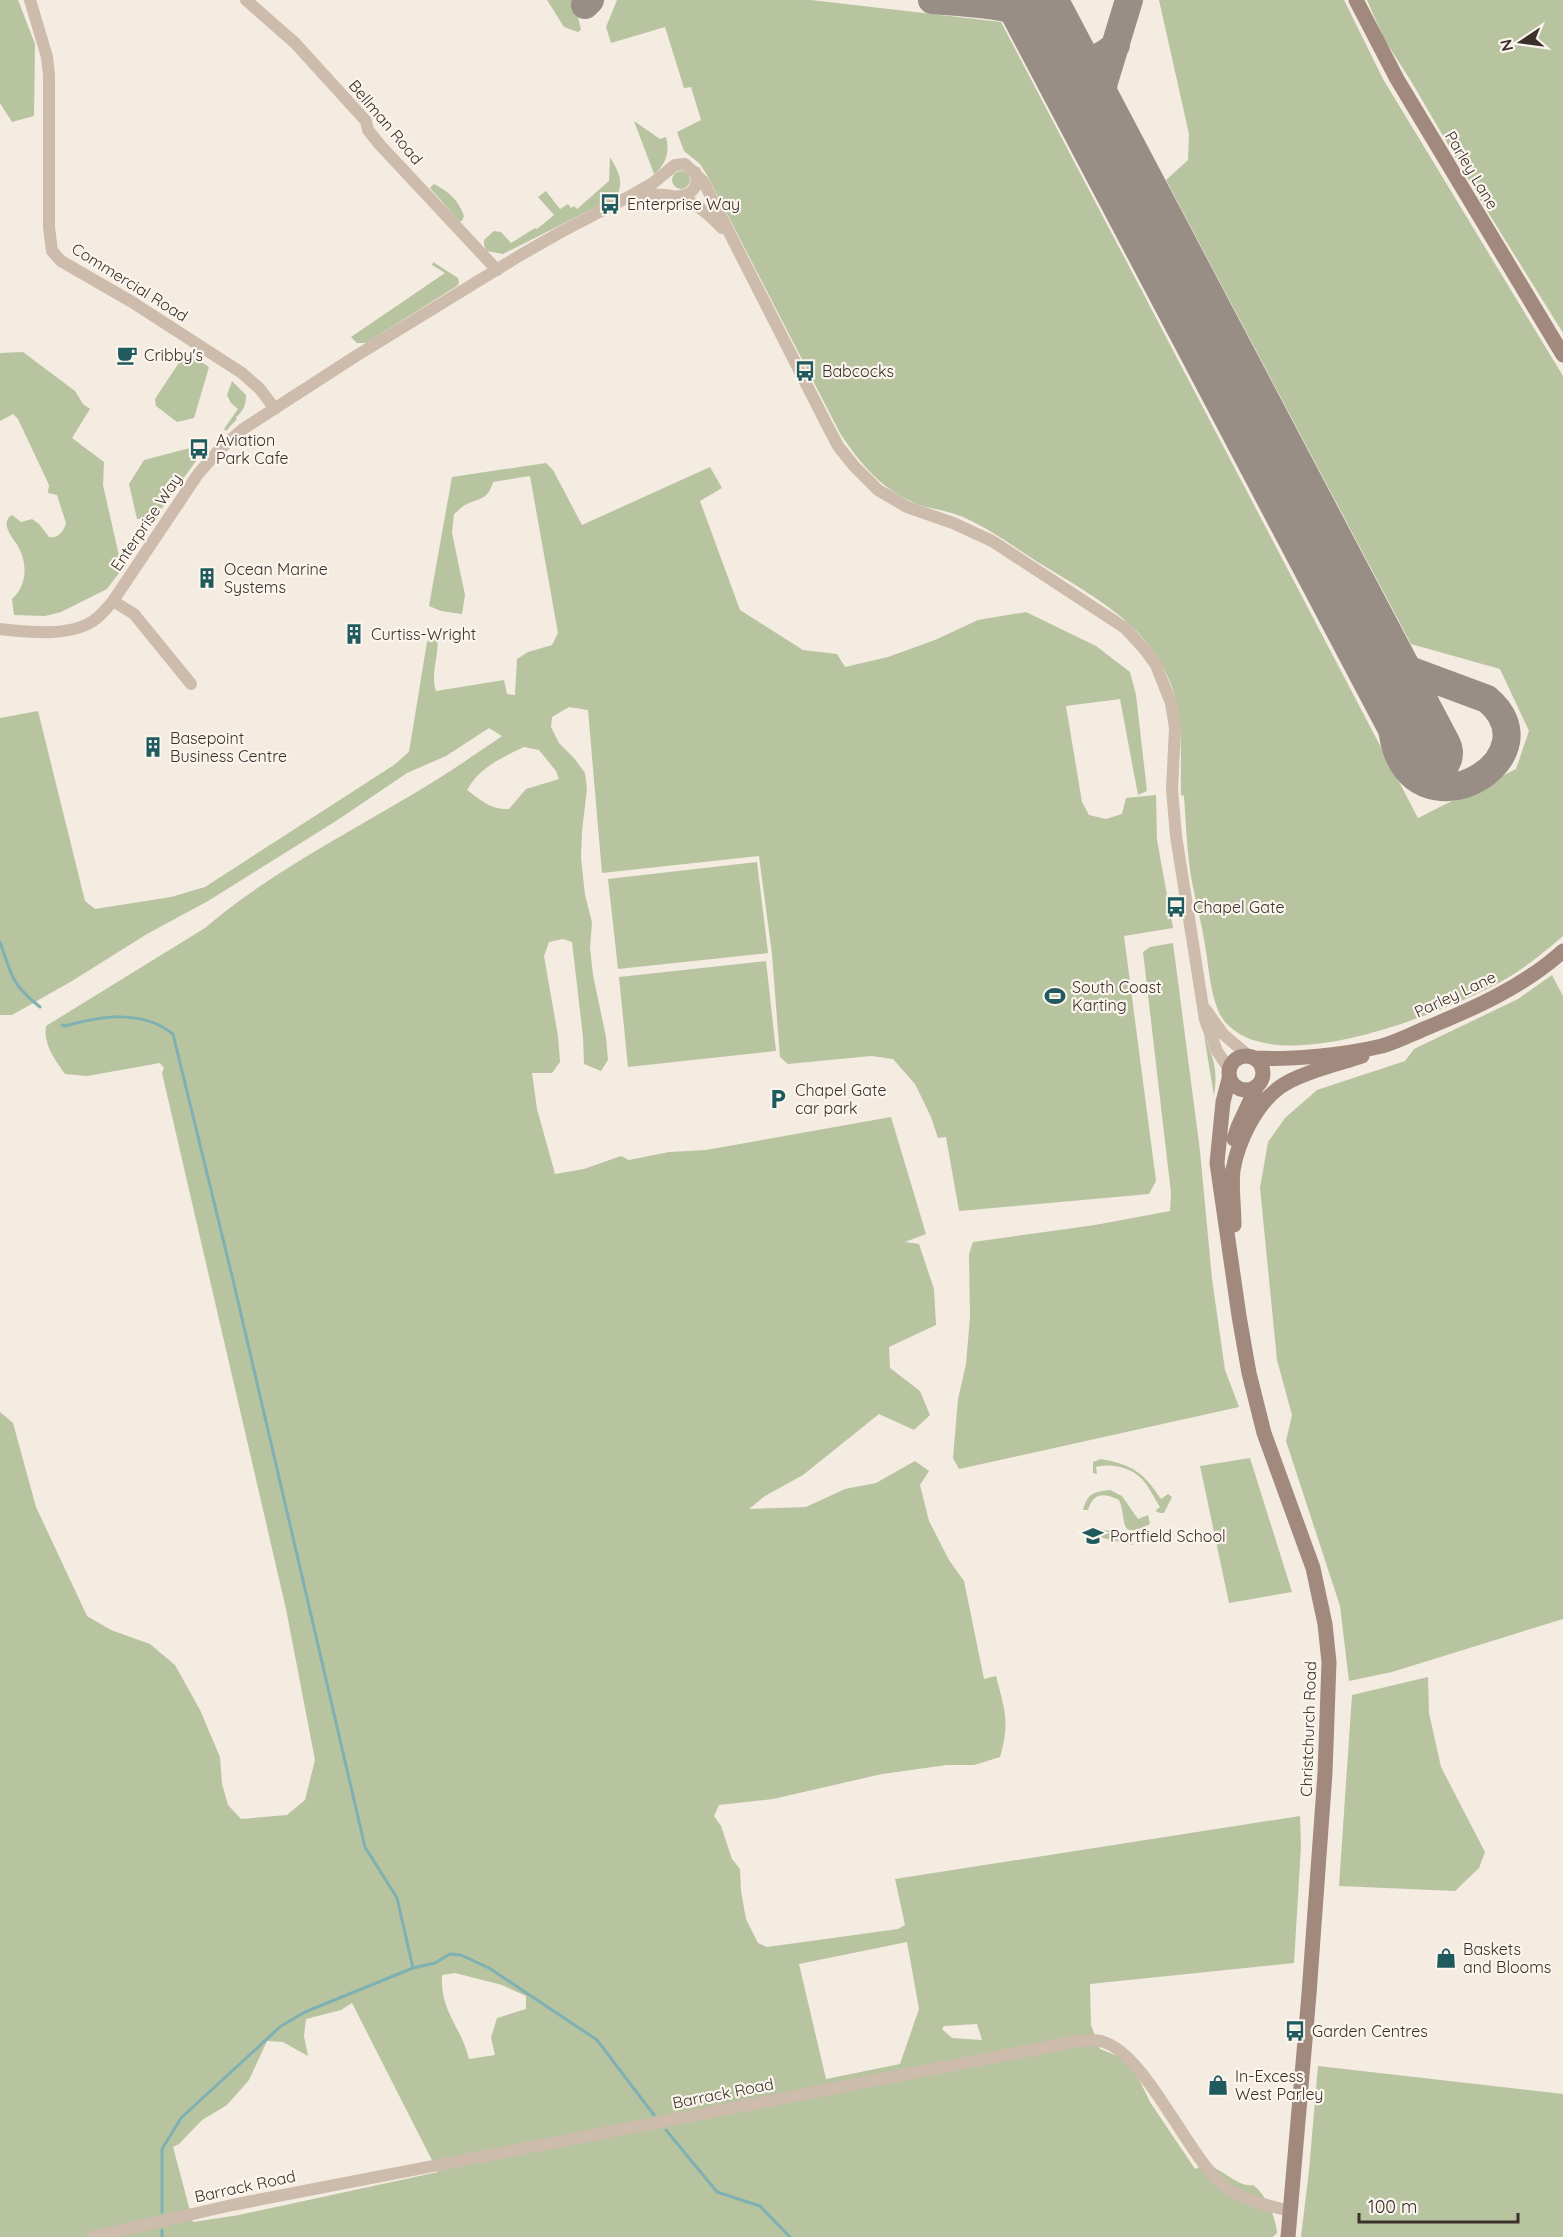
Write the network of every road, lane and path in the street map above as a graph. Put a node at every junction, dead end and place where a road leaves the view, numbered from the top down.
1 (30, 0) edge
2 (246, 0) edge
3 (1356, 0) edge
4 (695, 172) junction
5 (666, 173) junction
6 (632, 195) junction
7 (676, 195) junction
8 (732, 238) junction
9 (496, 270) junction
10 (1563, 355) edge
11 (275, 409) junction
12 (113, 601) junction
13 (0, 628) edge
14 (191, 684) dead end
15 (1563, 951) edge
16 (1203, 1004) junction
17 (1384, 1046) junction
18 (1353, 1051) junction
19 (1252, 1058) junction
20 (1229, 1074) junction
21 (1259, 1084) junction
22 (1228, 1234) junction
23 (1231, 1258) junction
24 (1290, 2211) junction
25 (92, 2237) edge
26 (1288, 2237) edge

1 - 11 street, Commercial Road
2 - 9 street, Bellman Road
3 - 10 main road, Parley Lane
4 - 5 street, Enterprise Way
4 - 7 street
4 - 8 street
5 - 6 street, Enterprise Way
5 - 7 street
6 - 7 street, Enterprise Way
6 - 9 street, Enterprise Way
7 - 8 street
8 - 16 street
9 - 11 street, Enterprise Way
11 - 12 street, Enterprise Way
12 - 13 street, Enterprise Way
12 - 14 street
15 - 17 main road, Parley Lane
16 - 19 street
16 - 20 street
17 - 18 main road, Parley Lane
17 - 23 main road
18 - 19 main road, Parley Lane
18 - 21 main road, Parley Lane
19 - 20 main road
19 - 21 main road
20 - 21 main road
20 - 22 main road, Christchurch Road
21 - 22 main road, Christchurch Road
22 - 23 main road, Christchurch Road
23 - 24 main road, Christchurch Road
24 - 25 street, Barrack Road
24 - 26 main road, Christchurch Road

